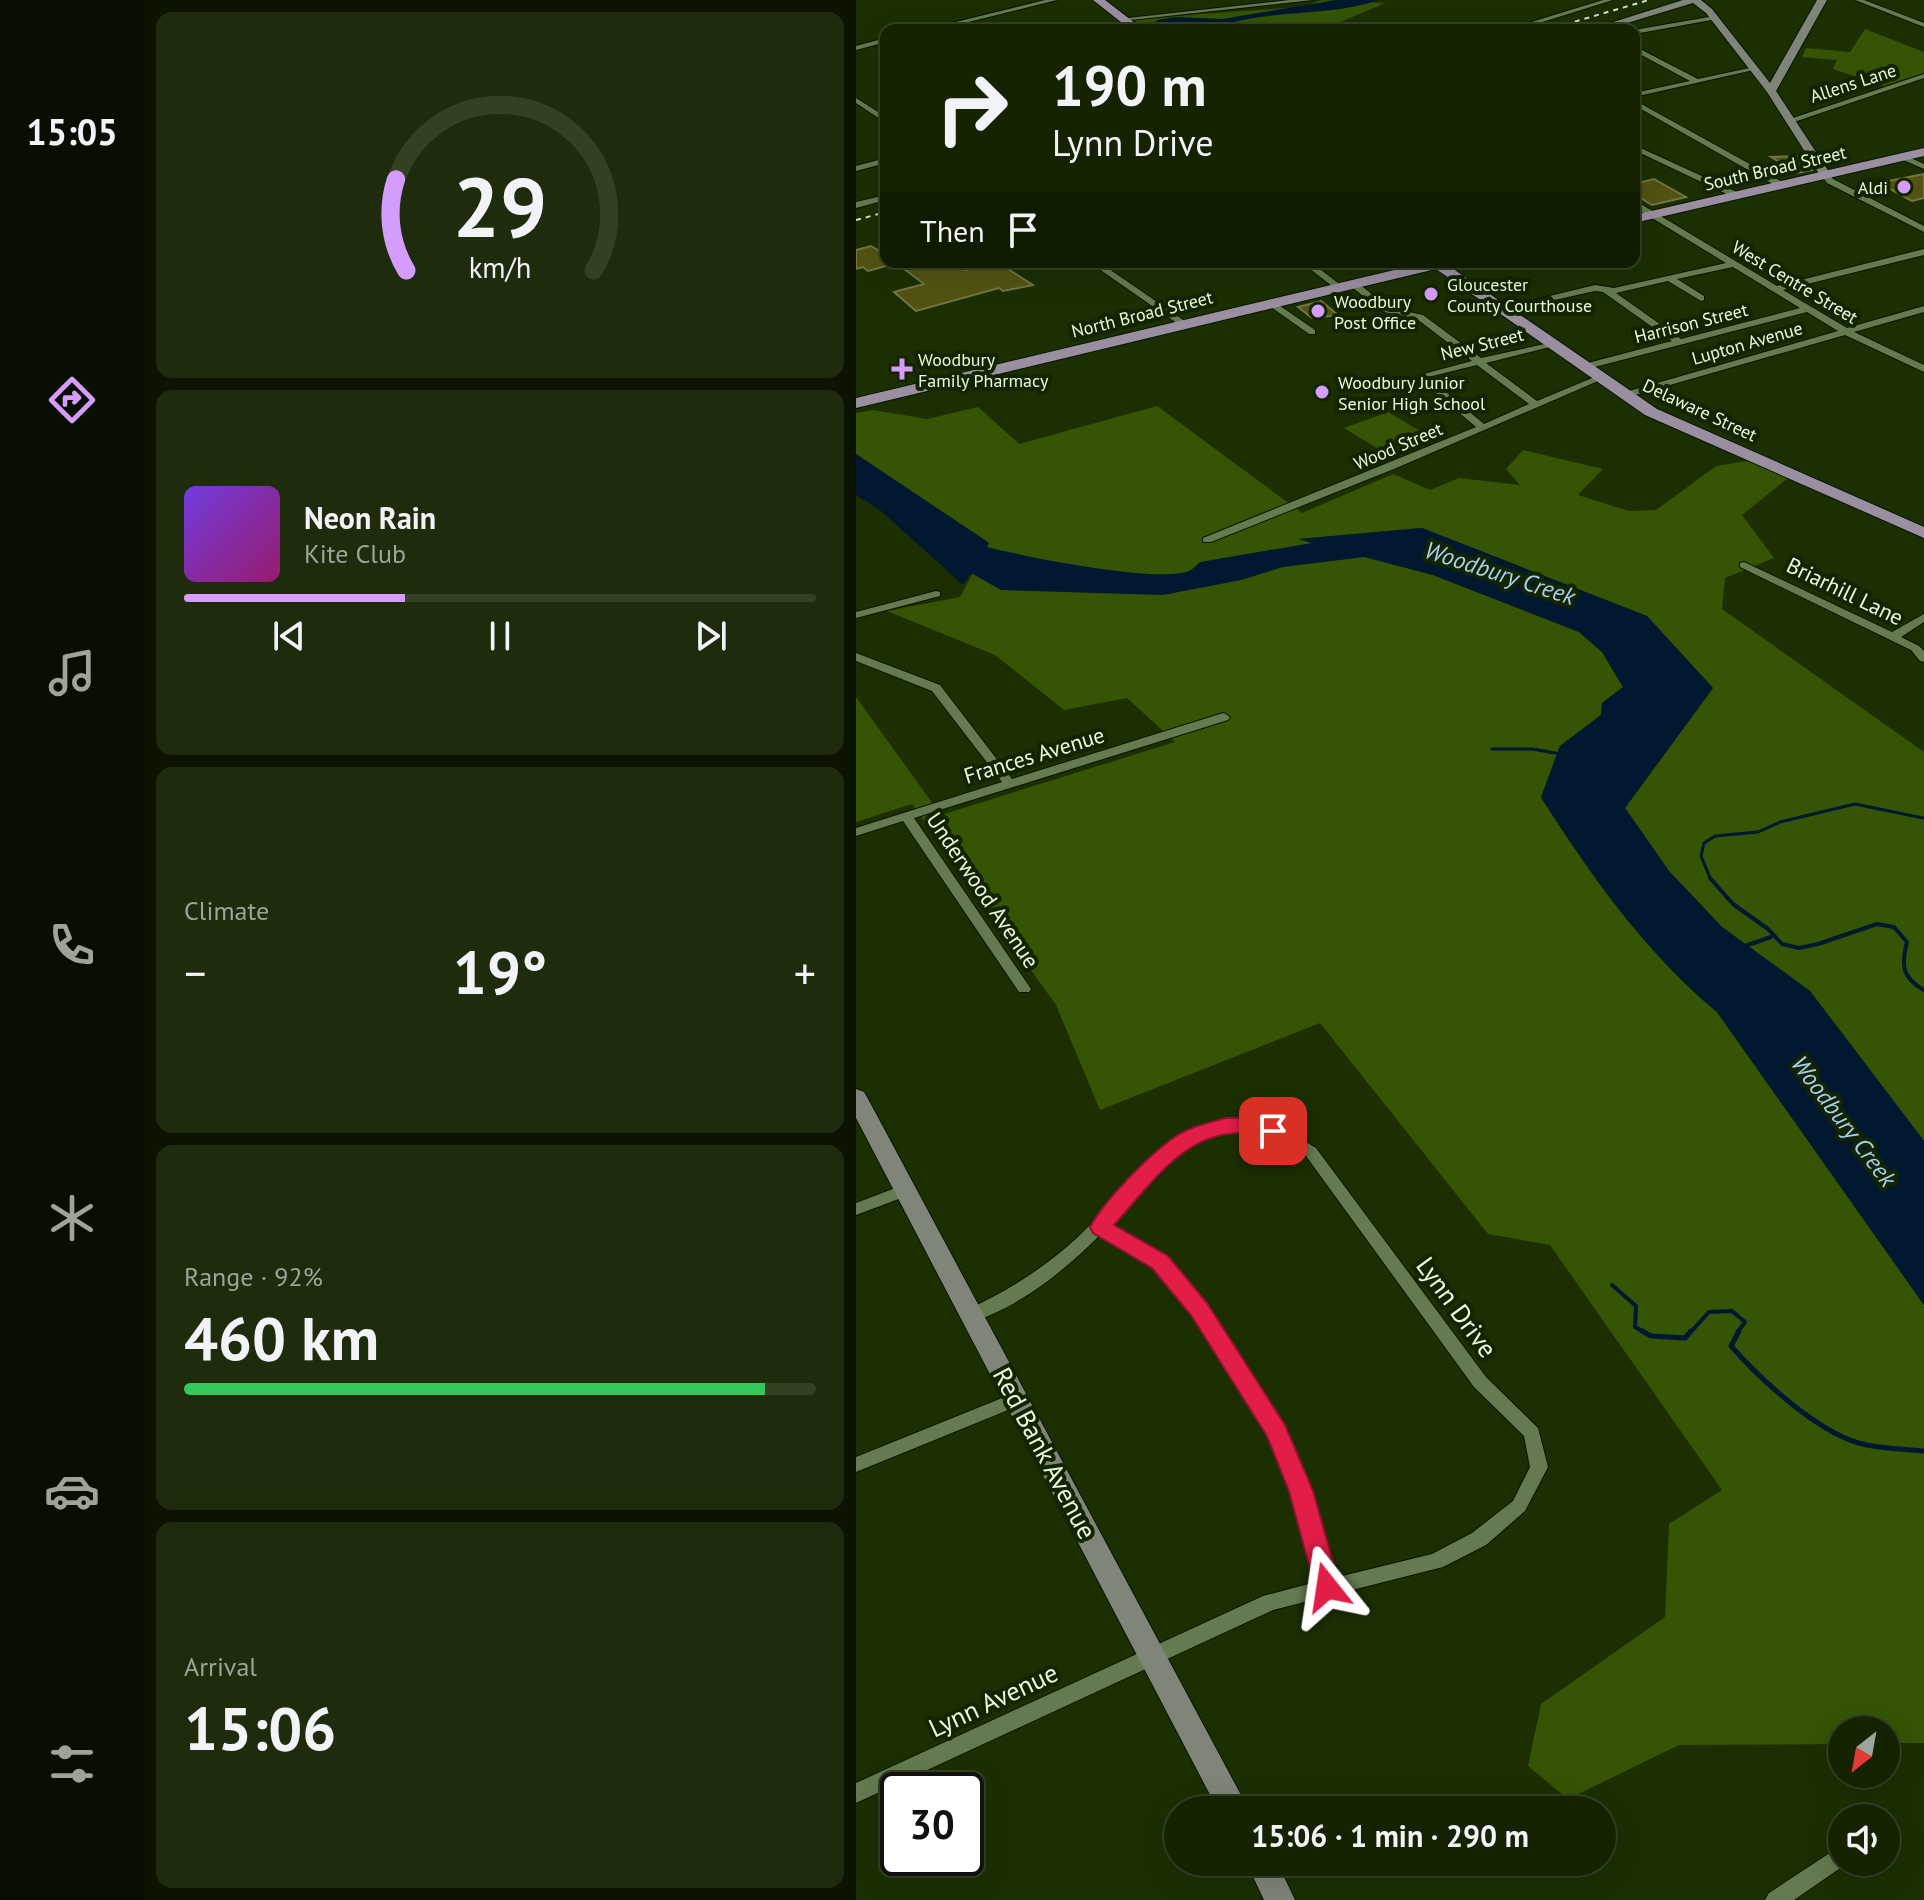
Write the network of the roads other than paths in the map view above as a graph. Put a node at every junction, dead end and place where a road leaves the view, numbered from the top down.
1 (1054, 0) edge
2 (1098, 0) edge
3 (1310, 0) edge
4 (1610, 0) edge
5 (1694, 0) edge
6 (1822, 0) edge
7 (1858, 0) edge
8 (1715, 18) junction
9 (1122, 19) junction
10 (952, 24) edge
11 (1130, 24) edge
12 (1529, 24) edge
13 (1616, 24) edge
14 (1924, 25) edge
15 (1640, 31) edge
16 (880, 42) edge
17 (856, 48) edge
18 (1640, 51) edge
19 (1754, 69) junction
20 (1924, 76) edge
21 (1696, 81) junction
22 (1771, 91) junction
23 (1640, 94) edge
24 (856, 100) edge
25 (1640, 105) edge
26 (880, 109) edge
27 (872, 111) junction
28 (880, 117) edge
29 (1791, 120) junction
30 (1640, 150) edge
31 (1924, 152) edge
32 (1904, 157) junction
33 (880, 162) edge
34 (1924, 167) edge
35 (856, 169) edge
36 (1825, 175) junction
37 (1781, 185) junction
38 (1736, 195) junction
39 (880, 199) edge
40 (856, 205) edge
41 (1640, 206) edge
42 (1653, 214) junction
43 (1640, 217) edge
44 (1924, 229) edge
45 (1924, 252) edge
46 (1732, 264) junction
47 (1102, 268) edge
48 (1315, 268) edge
49 (1418, 268) edge
50 (1447, 268) edge
51 (1671, 279) junction
52 (1345, 285) junction
53 (1606, 289) junction
54 (1775, 289) junction
55 (1701, 298) dead end
56 (1270, 302) junction
57 (1807, 309) junction
58 (1924, 309) edge
59 (1503, 310) junction
60 (1184, 324) junction
61 (1845, 331) junction
62 (1312, 332) dead end
63 (1680, 342) junction
64 (1551, 344) junction
65 (1479, 361) junction
66 (1583, 367) junction
67 (1924, 369) edge
68 (1600, 378) junction
69 (1625, 395) junction
70 (856, 403) edge
71 (1536, 405) junction
72 (1483, 428) junction
73 (1924, 533) edge
74 (1207, 540) dead end
75 (1744, 565) dead end
76 (936, 594) dead end
77 (856, 615) edge
78 (1924, 617) edge
79 (1893, 637) junction
80 (856, 657) edge
81 (1924, 658) edge
82 (1224, 717) dead end
83 (1009, 783) junction
84 (906, 816) junction
85 (856, 832) edge
86 (1024, 989) dead end
87 (856, 1097) edge
88 (906, 1190) junction
89 (856, 1209) edge
90 (1100, 1227) junction
91 (972, 1315) junction
92 (1017, 1399) junction
93 (856, 1465) edge
94 (1327, 1587) junction
95 (1151, 1654) junction
96 (856, 1793) edge
97 (1227, 1796) edge
98 (1828, 1865) edge
99 (1268, 1876) edge
100 (1280, 1900) edge
101 (1776, 1900) edge

1 - 10 street
2 - 9 main road
3 - 9 street
4 - 12 street
5 - 8 street
5 - 13 street
6 - 22 street
7 - 14 street
8 - 15 street
8 - 19 street
9 - 11 main road
16 - 17 street
18 - 21 street
19 - 21 street
19 - 22 street
20 - 29 street, Allens Lane
21 - 23 street
22 - 29 street
24 - 27 street
25 - 37 street
26 - 27 street
27 - 28 street
29 - 36 street
30 - 38 street
31 - 32 main road, South Broad Street
32 - 34 street
32 - 36 main road, South Broad Street
33 - 35 street
36 - 37 main road, South Broad Street
36 - 44 street
37 - 38 main road, South Broad Street
38 - 42 main road, South Broad Street
39 - 40 street
41 - 42 street, West Centre Street
42 - 43 main road, South Broad Street
42 - 46 street, West Centre Street
45 - 54 street
46 - 51 street
46 - 54 street, West Centre Street
47 - 60 street
48 - 52 street
49 - 52 main road, North Broad Street
50 - 59 main road, Delaware Street
51 - 53 street
51 - 55 street
52 - 56 main road, North Broad Street
52 - 65 street
53 - 59 street
53 - 63 street
54 - 57 street, West Centre Street
56 - 60 main road, North Broad Street
56 - 62 street
57 - 61 street, West Centre Street
57 - 63 street, Harrison Street
58 - 61 street, Lupton Avenue
59 - 64 main road, Delaware Street
60 - 70 main road, North Broad Street
61 - 67 street, West Centre Street
61 - 69 street, Lupton Avenue
63 - 66 street, Harrison Street
64 - 65 street, New Street
64 - 66 main road, Delaware Street
65 - 71 street
65 - 72 street, New Street
66 - 68 main road, Delaware Street
68 - 69 main road, Delaware Street
68 - 71 street, Wood Street
69 - 73 main road, Delaware Street
71 - 72 street, Wood Street
72 - 74 street, Wood Street
75 - 79 street, Briarhill Lane
76 - 77 street
78 - 79 street
79 - 81 street, Briarhill Lane
80 - 83 street
82 - 83 street, Frances Avenue
83 - 84 street, Frances Avenue
84 - 85 street, Frances Avenue
84 - 86 street, Underwood Avenue
87 - 88 street, Red Bank Avenue
88 - 89 street
88 - 91 street, Red Bank Avenue
90 - 91 street, Lynn Drive
90 - 94 street
90 - 94 street, Lynn Drive
91 - 92 street, Red Bank Avenue
92 - 93 street
92 - 95 street, Red Bank Avenue
94 - 95 street, Lynn Drive
95 - 96 street, Lynn Avenue
95 - 97 street, Red Bank Avenue
98 - 101 street
99 - 100 street

